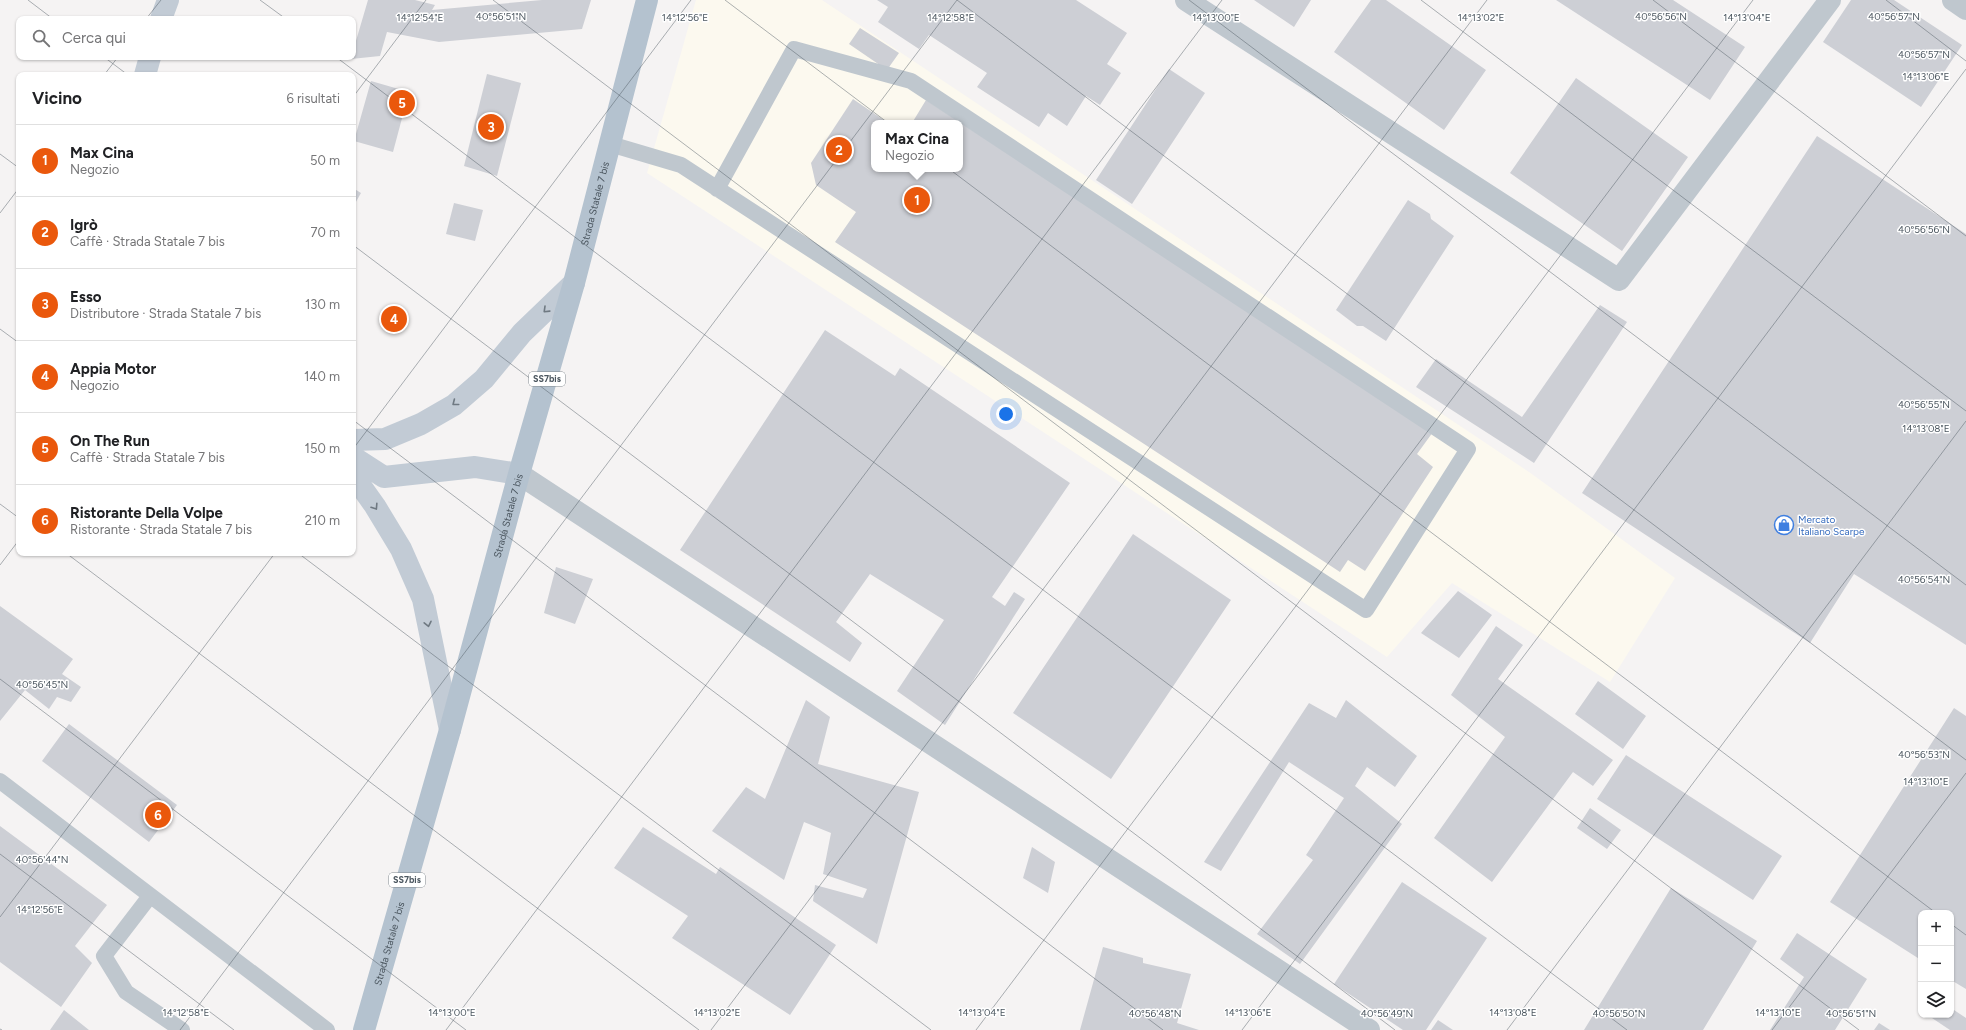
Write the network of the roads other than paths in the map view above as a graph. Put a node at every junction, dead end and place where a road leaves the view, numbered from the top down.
1 (168, 0) edge
2 (647, 0) edge
3 (1186, 0) edge
4 (1830, 0) edge
5 (1953, 0) edge
6 (1966, 9) edge
7 (162, 16) edge
8 (149, 60) edge
9 (146, 72) edge
10 (610, 144) junction
11 (717, 189) junction
12 (574, 283) junction
13 (356, 440) edge
14 (356, 459) edge
15 (519, 474) junction
16 (356, 479) edge
17 (450, 730) junction
18 (0, 781) edge
19 (150, 896) junction
20 (182, 1030) edge
21 (327, 1030) edge
22 (364, 1030) edge
23 (1369, 1030) edge

1 - 7 street
2 - 10 main road, Strada Statale 7 bis / SS7bis
3 - 4 street
5 - 6 street
8 - 9 street
10 - 11 lane
10 - 12 main road, Strada Statale 7 bis / SS7bis
11 - 11 lane
12 -> 13 street
12 - 15 main road, Strada Statale 7 bis / SS7bis
14 - 15 street
15 - 17 main road, Strada Statale 7 bis / SS7bis
15 - 23 street
16 -> 17 street
17 - 22 main road, Strada Statale 7 bis / SS7bis
18 - 19 lane
19 - 20 lane
19 - 21 lane

